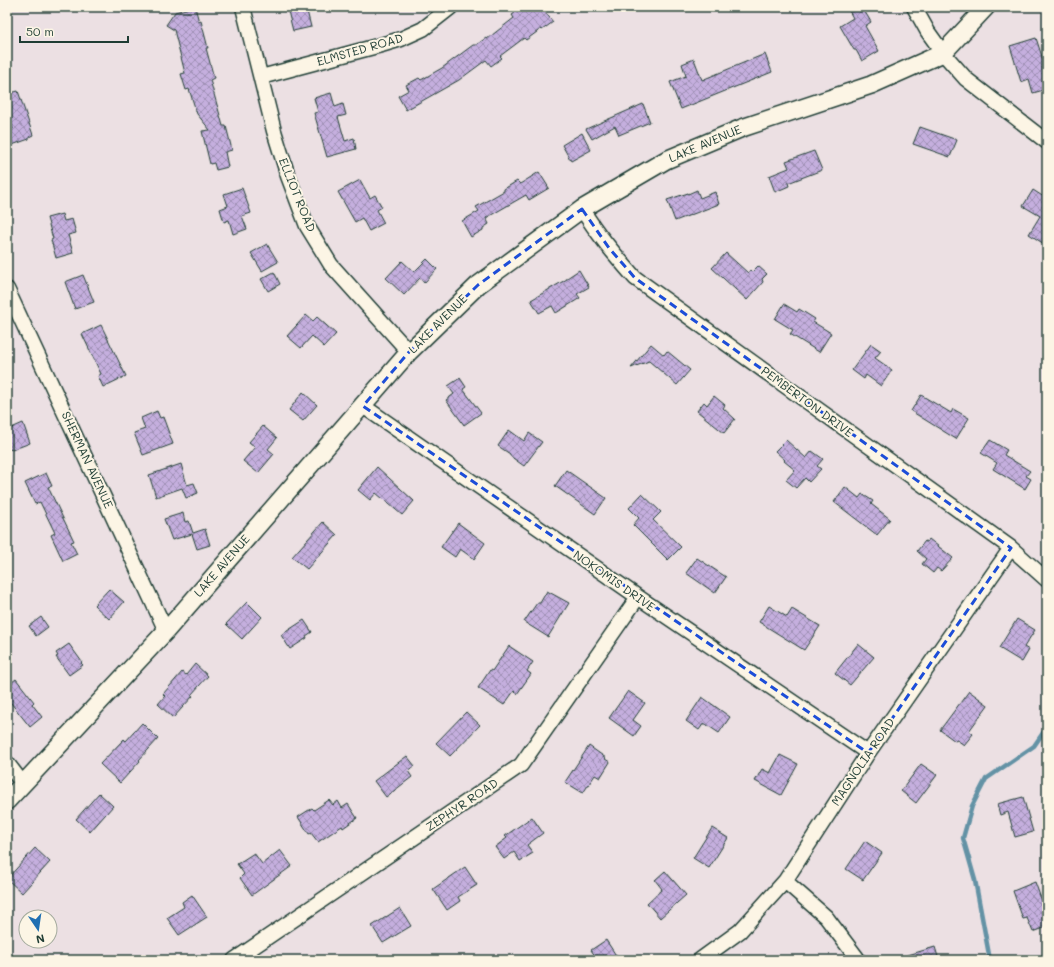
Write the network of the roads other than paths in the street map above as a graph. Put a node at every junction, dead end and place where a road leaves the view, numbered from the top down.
1 (243, 7) edge
2 (451, 7) edge
3 (914, 7) edge
4 (986, 7) edge
5 (943, 53) junction
6 (261, 77) junction
7 (1047, 142) edge
8 (582, 209) junction
9 (7, 289) edge
10 (409, 352) junction
11 (363, 406) junction
12 (1011, 548) junction
13 (1047, 580) edge
14 (638, 597) junction
15 (166, 631) junction
16 (868, 753) junction
17 (7, 763) edge
18 (23, 784) junction
19 (7, 801) edge
20 (785, 881) junction
21 (234, 960) edge
22 (700, 960) edge
23 (857, 960) edge

1 - 6 street, ELLIOT ROAD
2 - 6 street, ELMSTED ROAD
3 - 5 street
4 - 5 street, LAKE AVENUE
5 - 7 street
5 - 8 street, LAKE AVENUE
6 - 10 street, ELLIOT ROAD
8 - 10 street, LAKE AVENUE
8 - 12 street, PEMBERTON DRIVE
9 - 15 street, SHERMAN AVENUE
10 - 11 street, LAKE AVENUE
11 - 14 street, NOKOMIS DRIVE
11 - 15 street, LAKE AVENUE
12 - 13 street, PEMBERTON DRIVE
12 - 16 street, MAGNOLIA ROAD
14 - 16 street, NOKOMIS DRIVE
14 - 21 street, ZEPHYR ROAD
15 - 18 street, LAKE AVENUE
16 - 20 street, MAGNOLIA ROAD
17 - 18 street
18 - 19 street, LAKE AVENUE
20 - 22 street, MAGNOLIA ROAD
20 - 23 street

